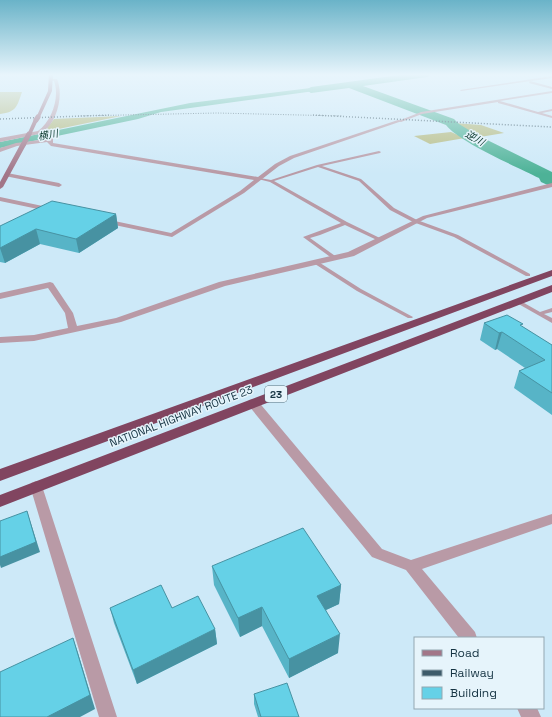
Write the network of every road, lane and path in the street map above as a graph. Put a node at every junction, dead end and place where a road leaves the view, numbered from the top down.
1 (43, 107) edge
2 (55, 107) edge
3 (455, 107) edge
4 (518, 107) edge
5 (552, 110) edge
6 (537, 113) junction
7 (552, 118) edge
8 (400, 121) joint
9 (40, 133) junction
10 (50, 139) junction
11 (0, 140) edge
12 (0, 150) edge
13 (378, 152) dead end
14 (318, 166) junction
15 (7, 175) junction
16 (260, 179) junction
17 (271, 181) junction
18 (59, 185) dead end
19 (0, 187) edge
20 (550, 187) edge
21 (0, 199) edge
22 (60, 212) edge
23 (97, 220) edge
24 (415, 221) junction
25 (345, 223) junction
26 (380, 240) junction
27 (335, 258) junction
28 (317, 263) junction
29 (552, 273) edge
30 (528, 275) dead end
31 (552, 288) edge
32 (0, 296) edge
33 (517, 301) junction
34 (552, 310) edge
35 (539, 314) junction
36 (410, 318) dead end
37 (552, 321) edge
38 (73, 330) junction
39 (2, 342) edge
40 (253, 403) junction
41 (0, 475) edge
42 (36, 486) junction
43 (0, 501) edge
44 (552, 519) edge
45 (411, 566) junction
46 (468, 637) edge
47 (108, 717) edge

1 - 15 main road, bridge
2 - 9 street
3 - 8 lane
4 - 6 lane
5 - 6 lane
6 - 7 lane
8 - 16 street
9 - 10 street
9 - 11 street
10 - 12 street
10 - 16 street
13 - 14 lane
14 - 17 lane
14 - 24 lane
15 - 18 street
15 - 19 main road
16 - 17 lane
16 - 23 street
17 - 25 lane
20 - 24 street
21 - 22 street
24 - 26 street
24 - 30 lane
25 - 26 lane
25 - 27 lane
26 - 27 street
27 - 28 street
28 - 36 lane
28 - 38 street
29 - 41 highway, NATIONAL HIGHWAY ROUTE 23 / 23
31 - 33 highway, NATIONAL HIGHWAY ROUTE 23 / 23
32 - 38 street
33 - 35 lane
33 - 40 highway, NATIONAL HIGHWAY ROUTE 23 / 23
34 - 35 lane
35 - 37 lane
38 - 39 street
40 - 42 highway, NATIONAL HIGHWAY ROUTE 23 / 23
40 - 45 street
42 - 43 highway, NATIONAL HIGHWAY ROUTE 23 / 23
42 - 47 street
44 - 45 street
45 - 46 street

